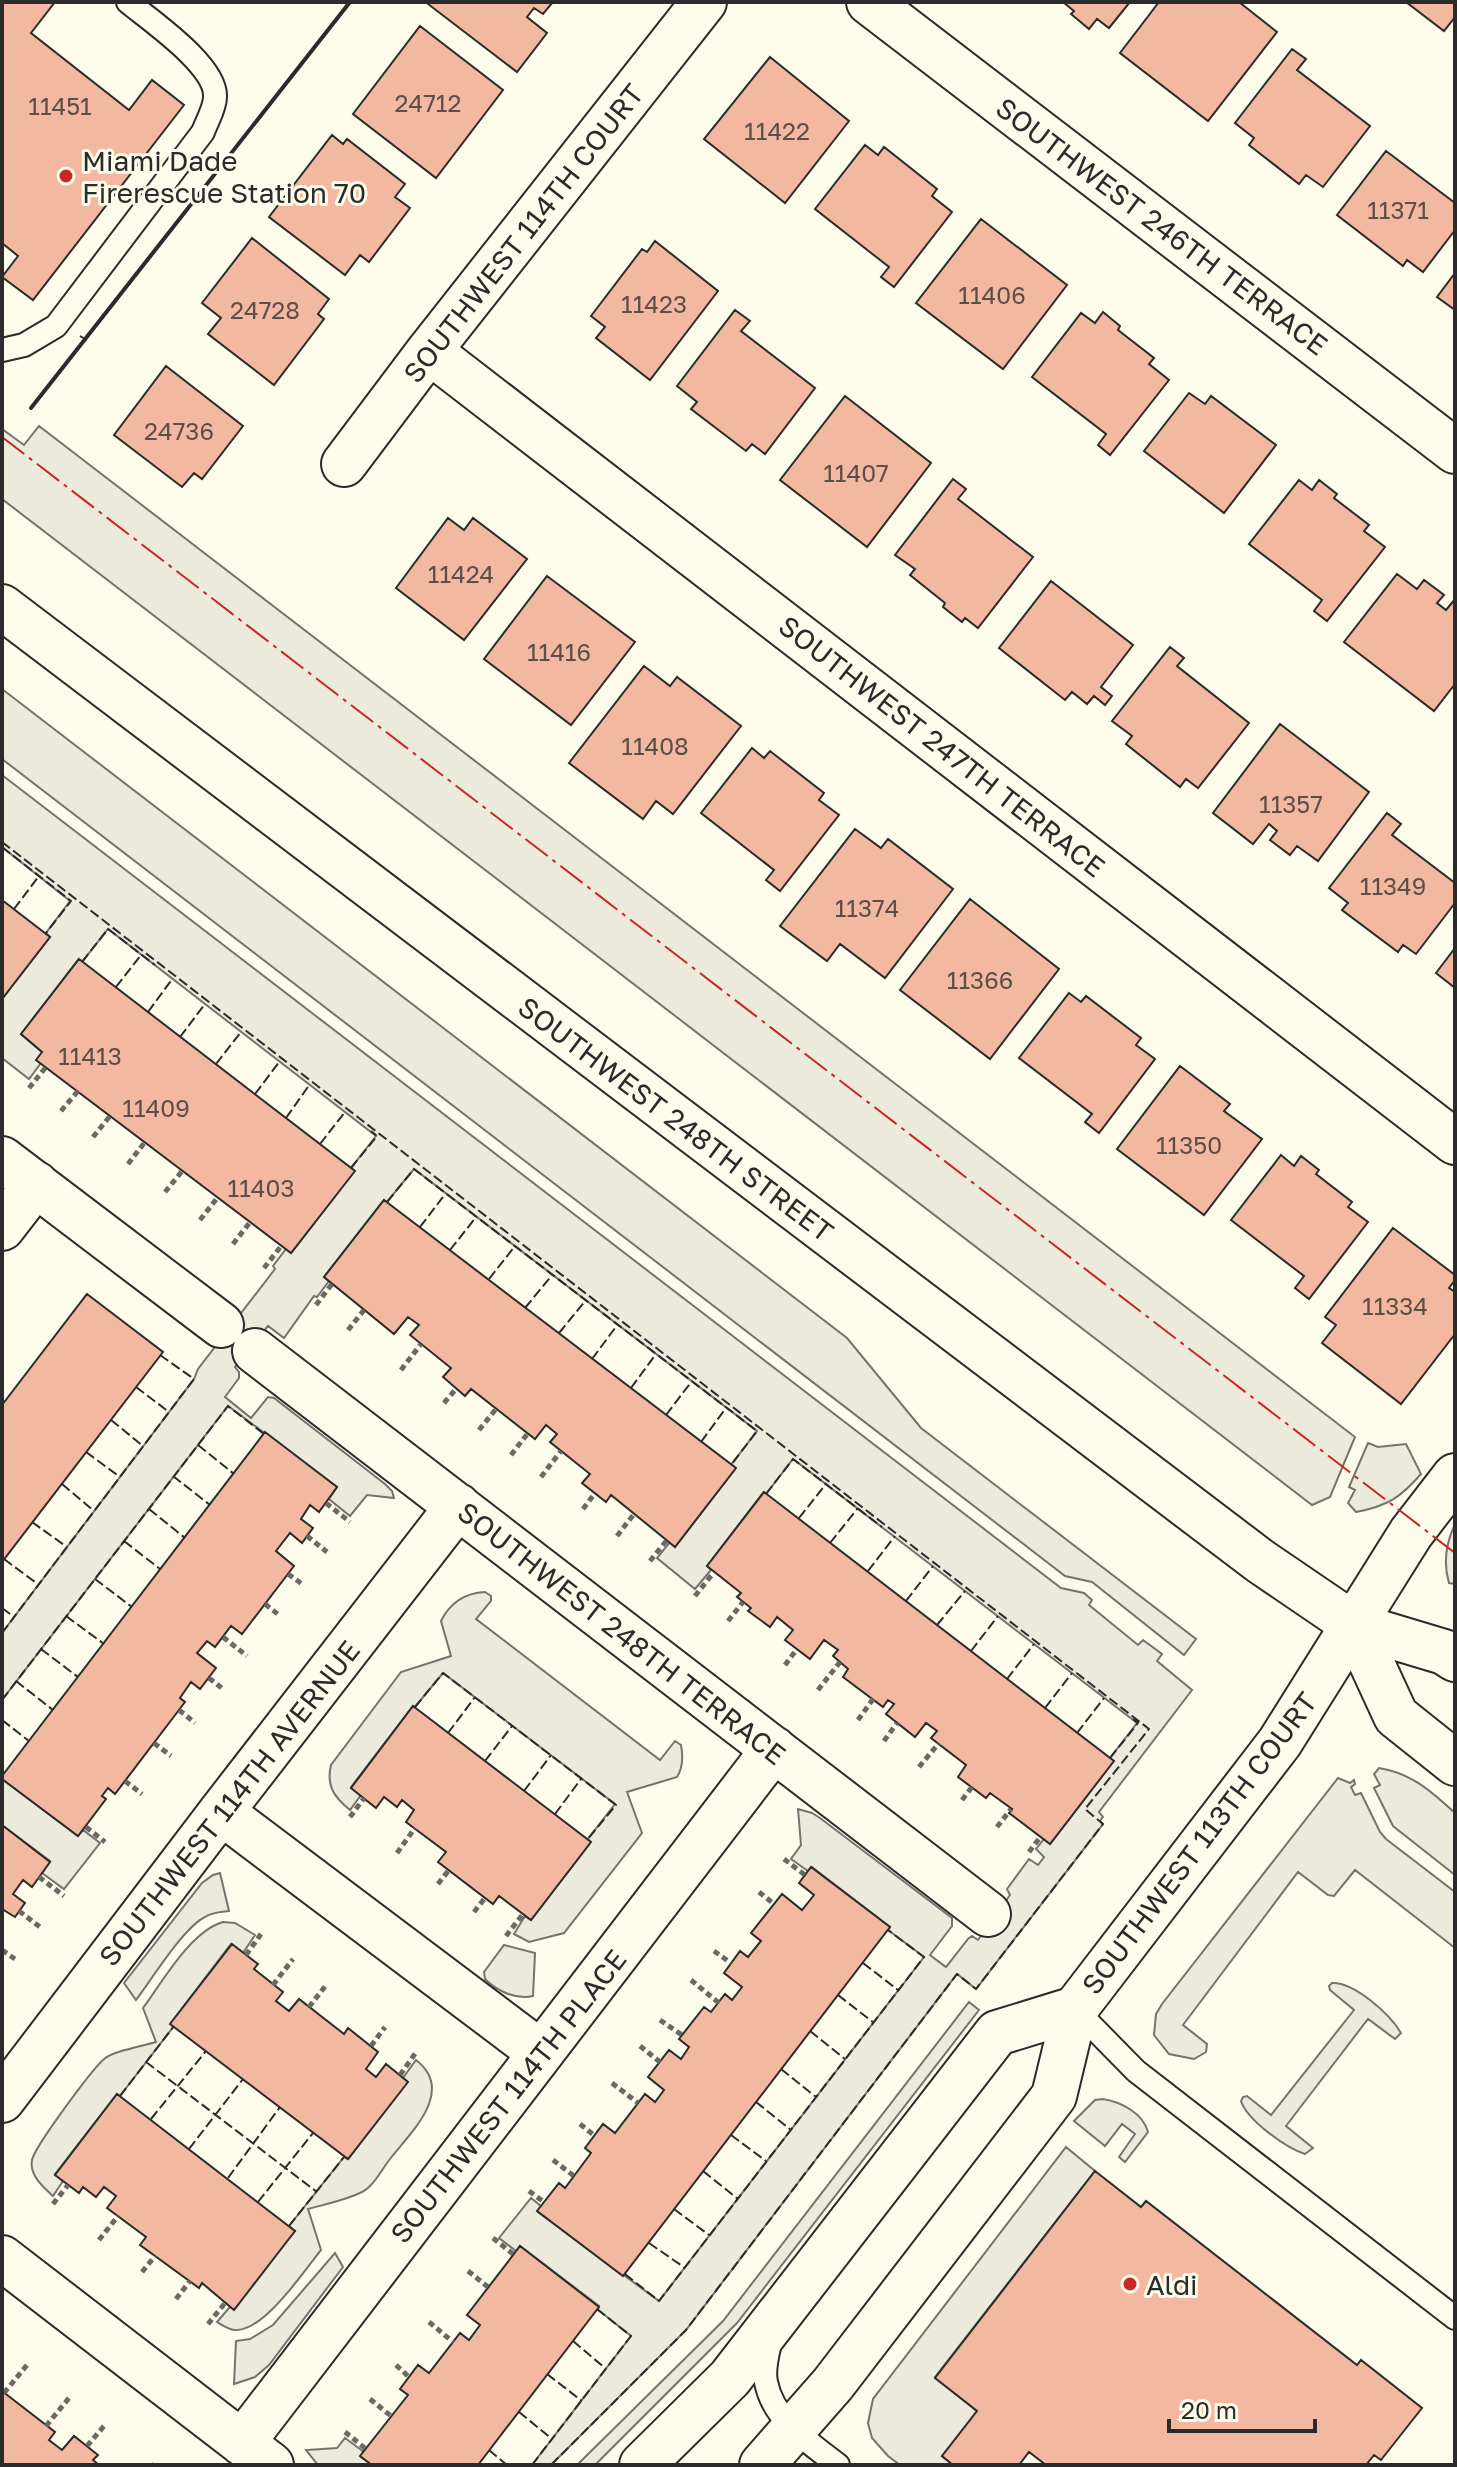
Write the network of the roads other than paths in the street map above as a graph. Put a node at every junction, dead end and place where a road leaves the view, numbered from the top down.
1 (128, 2) edge
2 (704, 2) edge
3 (869, 2) edge
4 (2, 350) edge
5 (429, 351) junction
6 (1455, 451) edge
7 (344, 464) dead end
8 (10, 621) edge
9 (1455, 1142) edge
10 (2, 1159) edge
11 (36, 1184) junction
12 (2, 1228) edge
13 (221, 1325) dead end
14 (255, 1351) dead end
15 (1455, 1476) edge
16 (458, 1506) junction
17 (1354, 1625) junction
18 (1455, 1659) edge
19 (774, 1749) junction
20 (1455, 1763) edge
21 (221, 1812) junction
22 (988, 1914) dead end
23 (1075, 2009) junction
24 (541, 2053) junction
25 (2, 2100) edge
26 (2, 2258) edge
27 (782, 2312) junction
28 (1455, 2318) edge
29 (792, 2429) junction
30 (257, 2454) edge
31 (642, 2465) edge
32 (762, 2465) edge
33 (838, 2465) edge

1 - 4 lane
2 - 5 street, SOUTHWEST 114TH COURT
3 - 6 street, SOUTHWEST 246TH TERRACE
5 - 7 street, SOUTHWEST 114TH COURT
5 - 9 street, SOUTHWEST 247TH TERRACE
8 - 17 street, SOUTHWEST 248TH STREET
10 - 11 street
11 - 12 street
11 - 13 street
14 - 16 street, SOUTHWEST 248TH TERRACE
15 - 17 street, SOUTHWEST 113TH COURT
16 - 19 street, SOUTHWEST 248TH TERRACE
16 - 21 street, SOUTHWEST 114TH AVERNUE
17 - 18 street, SOUTHWEST 248TH STREET
17 - 20 street
17 - 23 street, SOUTHWEST 113TH COURT
19 - 22 street, SOUTHWEST 248TH TERRACE
19 - 24 street, SOUTHWEST 114TH PLACE
21 - 24 street
21 - 25 street, SOUTHWEST 114TH AVERNUE
23 - 27 street, SOUTHWEST 113TH COURT
23 - 28 lane
23 - 29 street, SOUTHWEST 113TH COURT
24 - 30 street, SOUTHWEST 114TH PLACE
26 - 30 street
27 - 29 lane
27 - 31 street, SOUTHWEST 113TH COURT
29 - 32 street, SOUTHWEST 113TH COURT
29 - 33 lane

